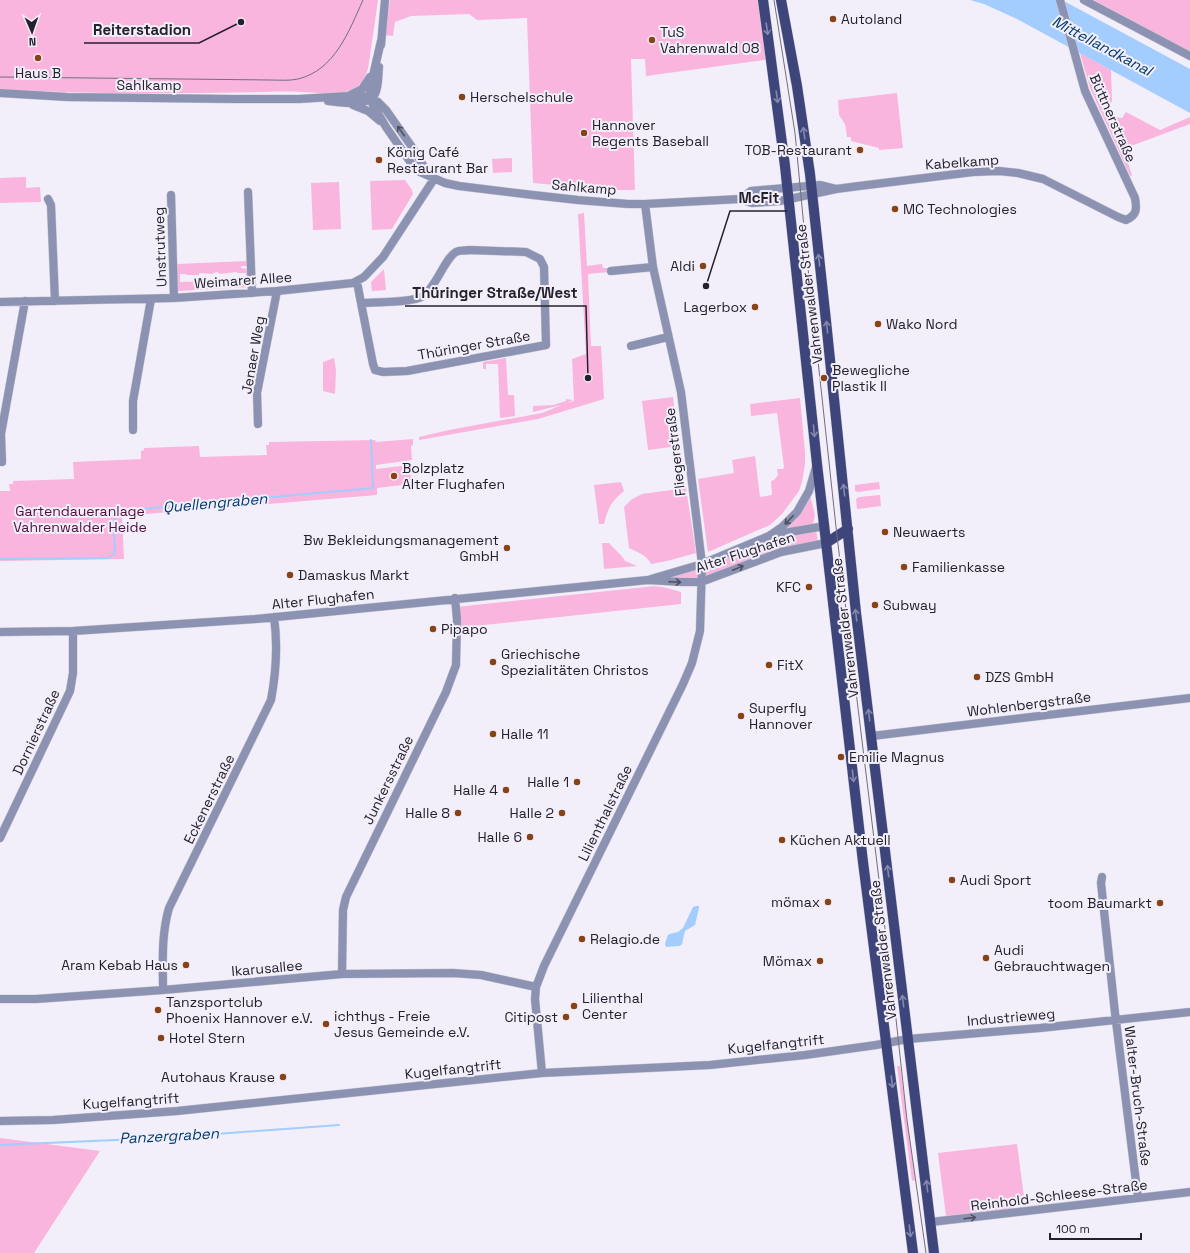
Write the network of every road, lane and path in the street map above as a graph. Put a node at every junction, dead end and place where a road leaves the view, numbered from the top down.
1 (385, 0) edge
2 (764, 0) edge
3 (781, 0) edge
4 (1060, 0) edge
5 (1084, 0) edge
6 (381, 41) junction
7 (1190, 56) edge
8 (374, 71) junction
9 (378, 87) junction
10 (0, 93) edge
11 (346, 99) junction
12 (371, 99) junction
13 (386, 110) junction
14 (386, 127) junction
15 (432, 177) junction
16 (788, 188) junction
17 (811, 190) junction
18 (248, 192) dead end
19 (171, 195) dead end
20 (1134, 198) joint
21 (48, 199) dead end
22 (740, 199) junction
23 (788, 200) junction
24 (645, 204) junction
25 (652, 268) junction
26 (611, 271) dead end
27 (357, 282) junction
28 (277, 291) junction
29 (252, 293) junction
30 (174, 298) junction
31 (152, 299) junction
32 (25, 301) junction
33 (55, 301) junction
34 (0, 302) edge
35 (361, 303) junction
36 (668, 337) junction
37 (630, 346) dead end
38 (258, 424) dead end
39 (133, 430) dead end
40 (2, 462) dead end
41 (817, 464) junction
42 (825, 526) junction
43 (848, 529) junction
44 (769, 536) junction
45 (826, 543) junction
46 (702, 564) junction
47 (648, 580) junction
48 (701, 582) junction
49 (455, 598) junction
50 (274, 617) junction
51 (74, 631) junction
52 (0, 632) edge
53 (1190, 698) edge
54 (872, 736) junction
55 (0, 838) edge
56 (1102, 877) dead end
57 (342, 974) junction
58 (536, 987) junction
59 (163, 990) junction
60 (0, 999) edge
61 (1190, 1012) edge
62 (1116, 1020) junction
63 (908, 1039) junction
64 (886, 1044) junction
65 (542, 1073) junction
66 (0, 1121) edge
67 (1190, 1192) edge
68 (1138, 1198) junction
69 (931, 1222) junction
70 (913, 1253) edge
71 (934, 1253) edge

1 - 6 street
2 -> 16 main road, Vahrenwalder Straße
17 -> 3 main road, Vahrenwalder Straße
4 - 20 street, Büttnerstraße
5 - 7 street
6 - 8 street
6 - 9 street
8 - 11 street
8 - 12 street
9 - 12 street
9 - 13 street
10 - 11 street, Sahlkamp
11 - 12 street, Sahlkamp
11 - 14 street, Sahlkamp
12 - 13 street
12 - 14 street, Sahlkamp
15 -> 13 street
14 - 15 street, Sahlkamp
15 - 24 street, Sahlkamp
15 - 27 street
16 - 17 street, Sahlkamp
16 - 22 street, Sahlkamp
16 - 23 main road, Vahrenwalder Straße
17 - 20 street, Kabelkamp
17 - 23 street, Sahlkamp
43 -> 17 main road, Vahrenwalder Straße
18 - 29 street
19 - 30 street, Unstrutweg
21 - 33 street
22 - 23 street, Sahlkamp
22 - 24 street, Sahlkamp
23 -> 41 main road, Vahrenwalder Straße
24 - 25 street, Fliegerstraße
25 - 26 street
25 - 36 street, Fliegerstraße
27 - 28 street, Weimarer Allee
27 - 35 street, Thüringer Straße
28 - 29 street, Weimarer Allee
28 - 38 street, Jenaer Weg
29 - 30 street, Weimarer Allee
30 - 31 street, Weimarer Allee
31 - 33 street, Weimarer Allee
31 - 39 street
32 - 33 street, Weimarer Allee
32 - 34 street, Weimarer Allee
32 - 40 street
35 - 35 street, Thüringer Straße
36 - 37 street
36 - 46 street, Fliegerstraße
41 - 42 main road, Vahrenwalder Straße
41 -> 44 street, Alter Flughafen
42 - 43 main road
42 - 44 street, Alter Flughafen
42 - 45 main road, Vahrenwalder Straße
43 - 45 main road
54 -> 43 main road, Vahrenwalder Straße
44 - 46 street, Alter Flughafen
48 -> 45 street, Alter Flughafen
45 -> 64 main road, Vahrenwalder Straße
46 - 47 street, Alter Flughafen
46 - 48 street, Lilienthalstraße
47 -> 48 street, Alter Flughafen
47 - 49 street, Alter Flughafen
48 - 58 street, Lilienthalstraße
49 - 50 street, Alter Flughafen
49 - 57 street, Junkersstraße
50 - 51 street, Alter Flughafen
50 - 59 street, Eckenerstraße
51 - 52 street, Alter Flughafen
51 - 55 street, Dornierstraße
53 - 54 street, Wohlenbergstraße
63 -> 54 main road, Vahrenwalder Straße
56 - 62 street
57 - 58 street, Ikarusallee
57 - 59 street, Ikarusallee
58 - 65 street, Lilienthalstraße
59 - 60 street, Ikarusallee
61 - 62 street, Industrieweg
62 - 63 street, Industrieweg
62 - 68 street, Walter-Bruch-Straße
63 - 64 street, Kugelfangtrift
69 -> 63 main road, Vahrenwalder Straße
64 - 65 street, Kugelfangtrift
64 -> 70 main road, Vahrenwalder Straße
65 - 66 street, Kugelfangtrift
67 - 68 street, Reinhold-Schleese-Straße
69 -> 68 street, Reinhold-Schleese-Straße
69 - 71 main road, Vahrenwalder Straße

